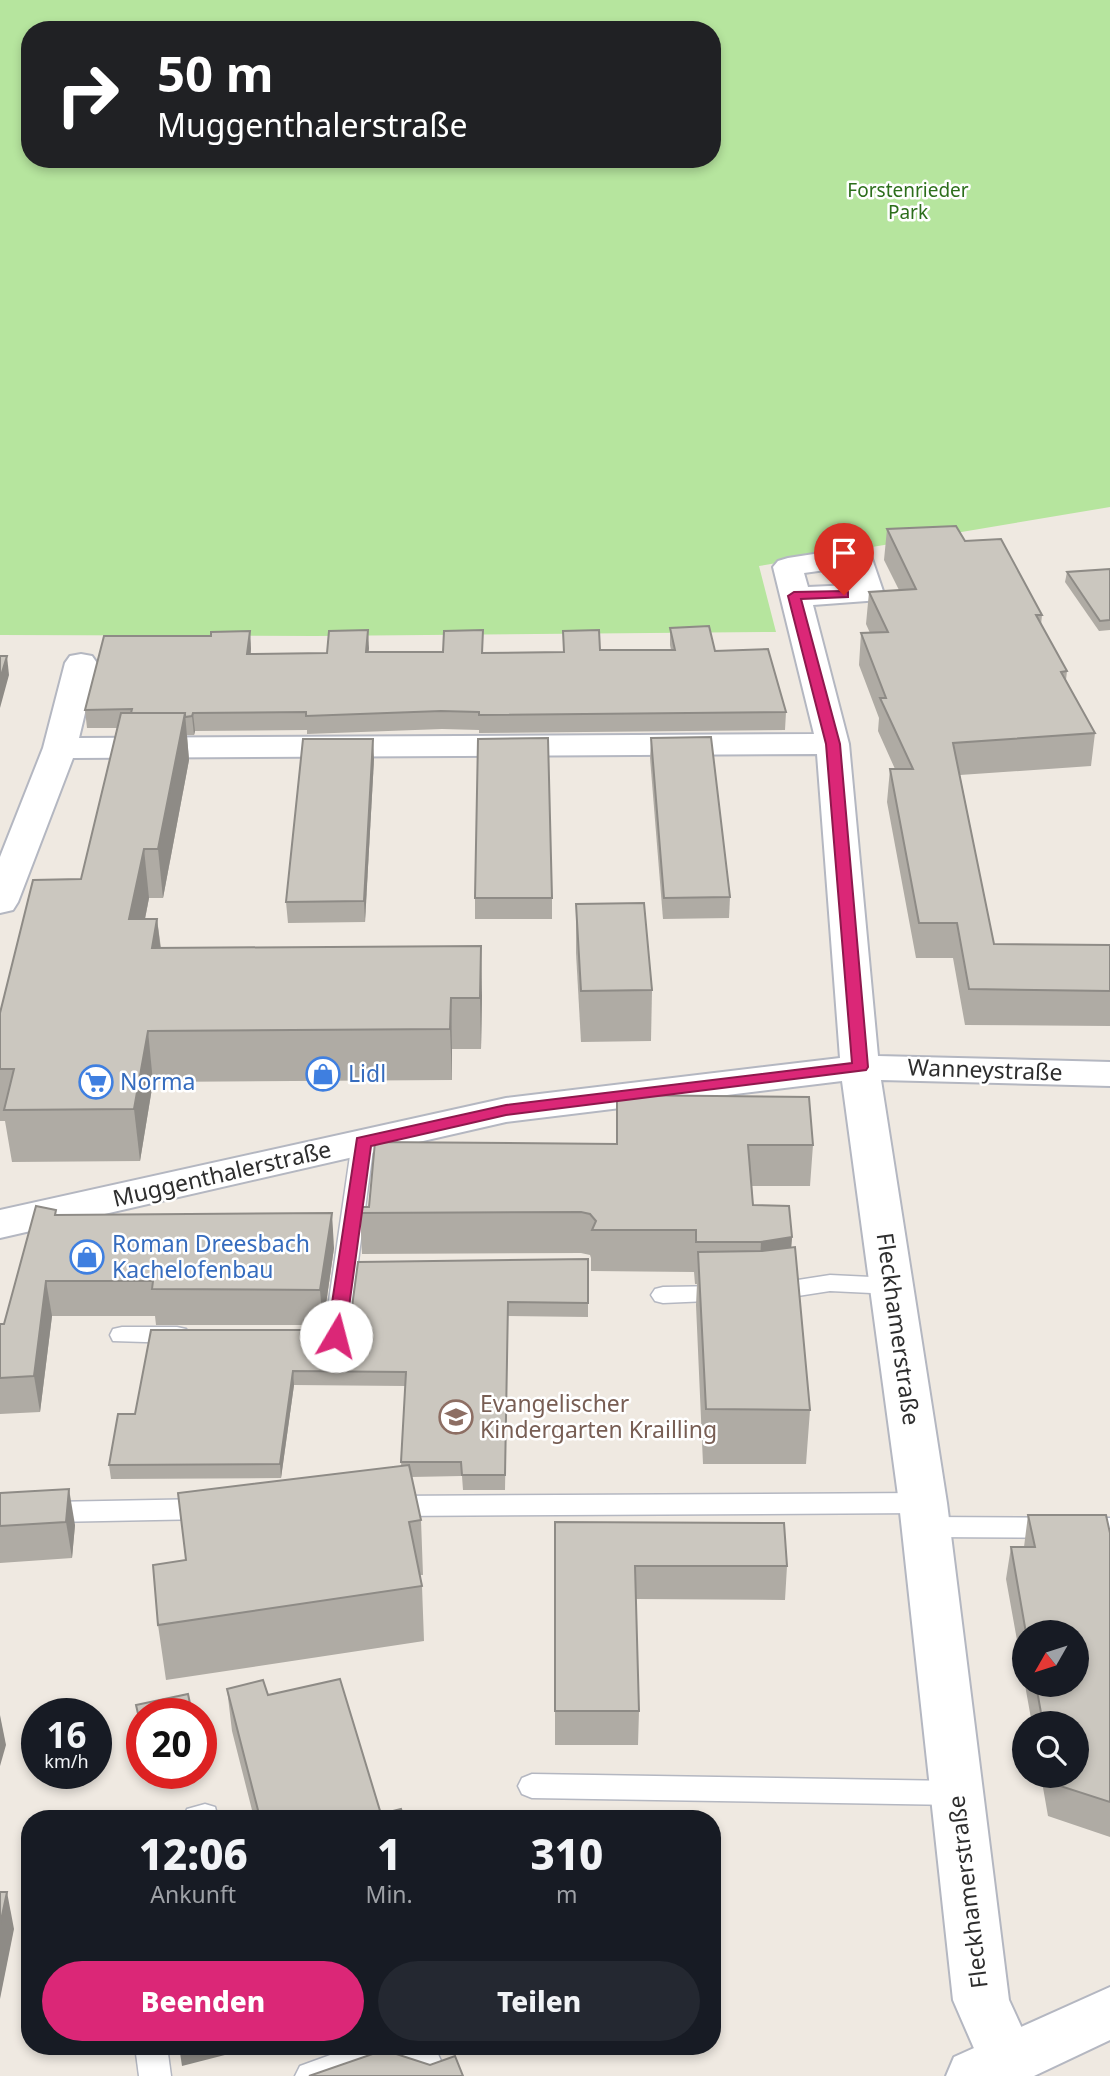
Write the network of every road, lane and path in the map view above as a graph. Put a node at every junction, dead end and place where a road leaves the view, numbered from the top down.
1 (794, 596) dead end
2 (81, 663) dead end
3 (833, 744) junction
4 (60, 748) junction
5 (0, 902) edge
6 (860, 1067) junction
7 (1110, 1074) edge
8 (363, 1142) junction
9 (0, 1224) edge
10 (346, 1265) junction
11 (374, 1265) edge
12 (892, 1286) junction
13 (663, 1295) dead end
14 (122, 1335) dead end
15 (202, 1335) edge
16 (296, 1336) edge
17 (361, 1506) edge
18 (236, 1509) edge
19 (0, 1513) edge
20 (925, 1515) junction
21 (1110, 1528) edge
22 (532, 1786) dead end
23 (956, 1793) junction
24 (1110, 2012) edge
25 (152, 2055) edge
26 (368, 2055) edge
27 (403, 2055) edge
28 (992, 2068) edge
29 (155, 2076) edge
30 (311, 2076) edge
31 (432, 2076) edge

1 - 3 street, Fleckhamerstraße
2 - 4 street
3 - 4 street
3 - 6 street, Fleckhamerstraße
4 - 5 street
6 - 7 street, Wanneystraße
6 - 8 street, Muggenthalerstraße
6 - 12 street, Fleckhamerstraße
8 - 9 street, Muggenthalerstraße
8 - 10 lane
10 - 11 lane
10 - 16 lane
12 - 13 lane
12 - 20 street, Fleckhamerstraße
14 - 15 lane
17 - 20 lane
18 - 19 lane
20 - 21 lane
20 - 23 street, Fleckhamerstraße
22 - 23 lane
23 - 28 street, Fleckhamerstraße
24 - 28 street
25 - 29 lane
26 - 30 lane
27 - 31 lane

